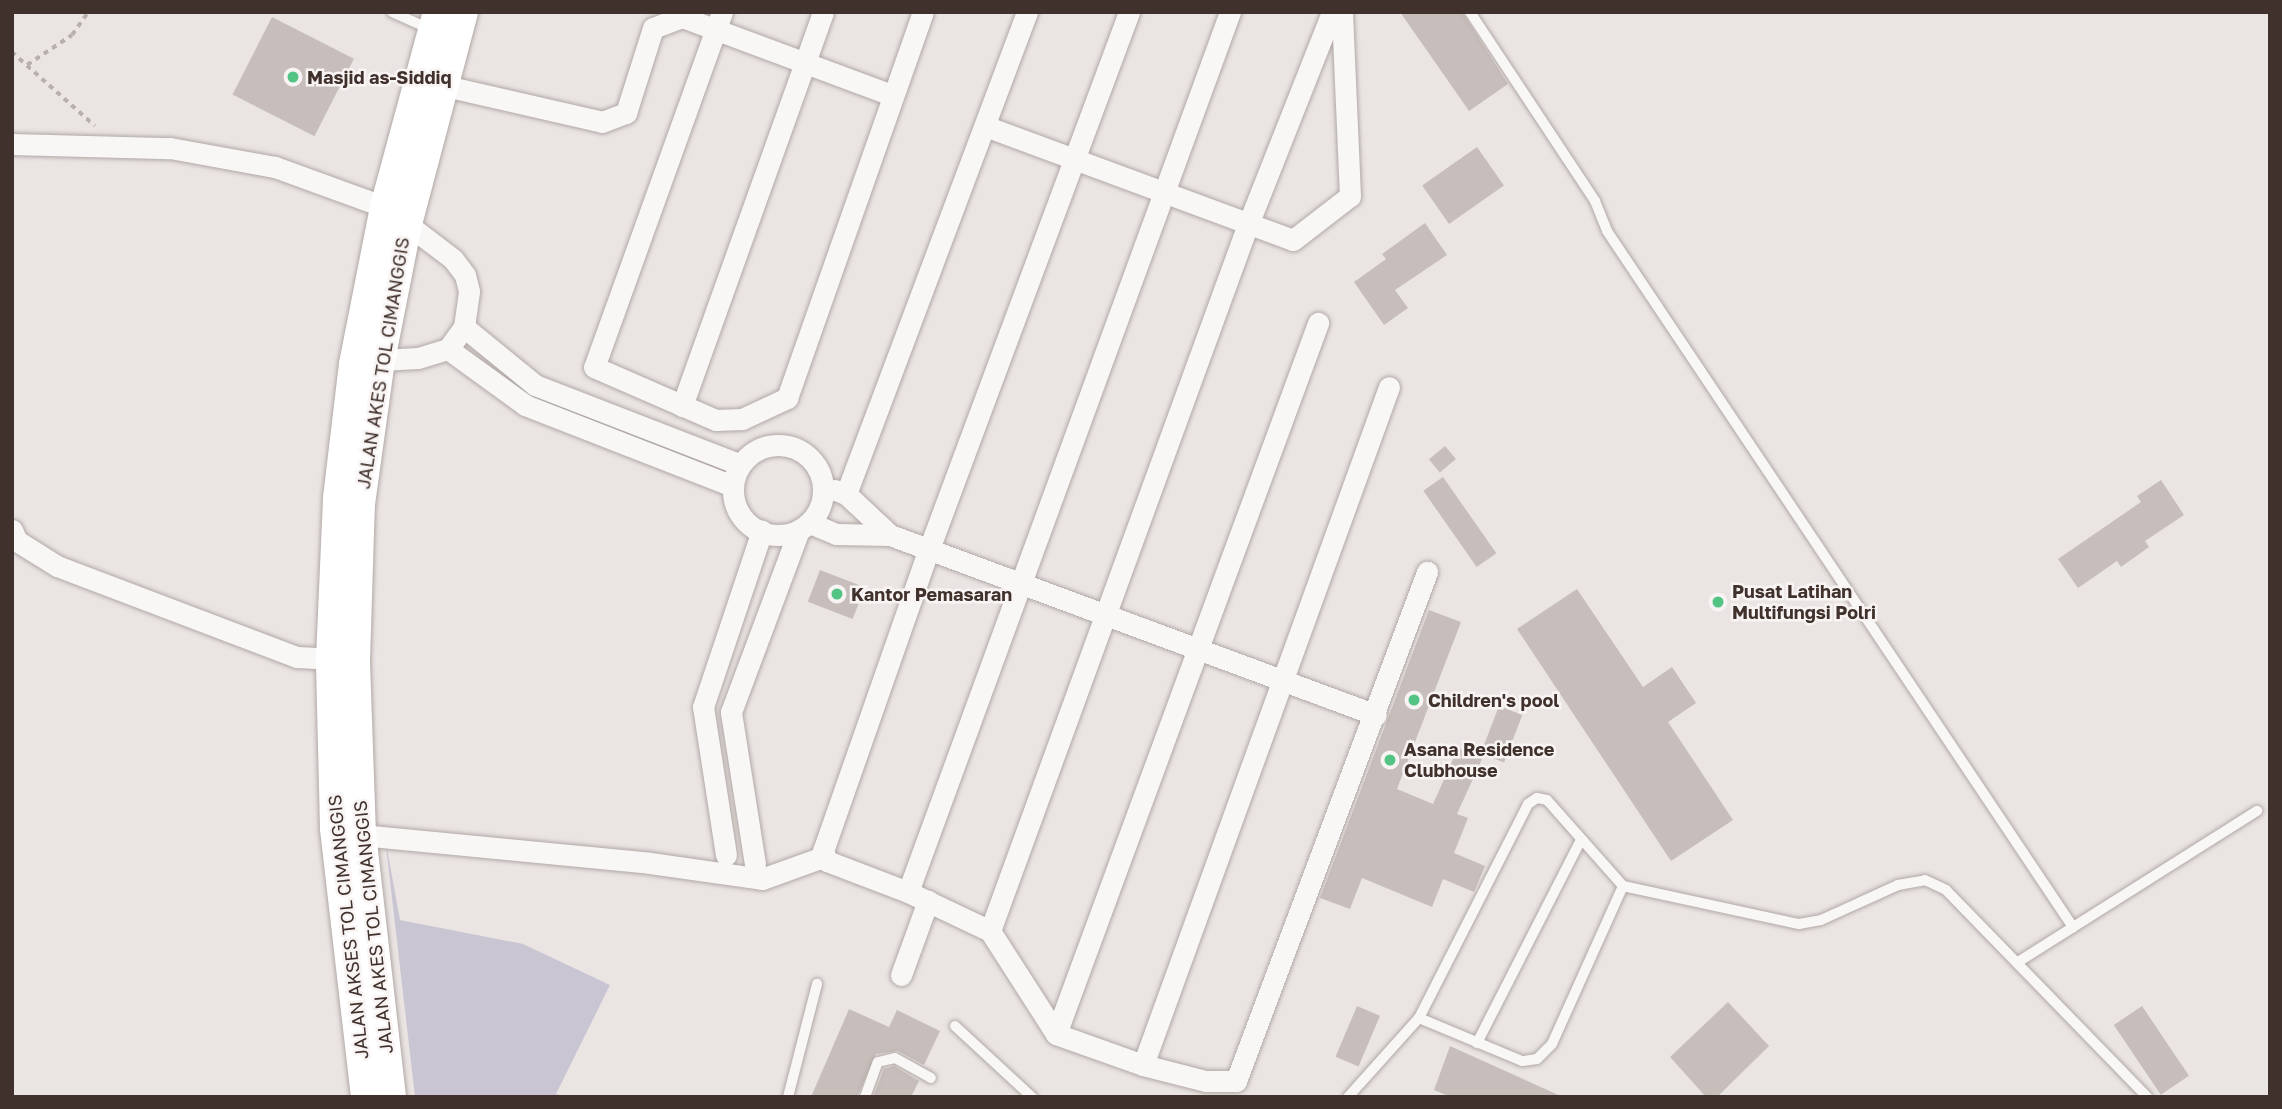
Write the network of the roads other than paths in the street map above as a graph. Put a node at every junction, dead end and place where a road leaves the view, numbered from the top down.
1 (392, 12) edge
2 (463, 12) edge
3 (823, 12) edge
4 (923, 12) edge
5 (1027, 12) edge
6 (1129, 12) edge
7 (1230, 12) edge
8 (1332, 12) edge
9 (1342, 12) edge
10 (1470, 12) edge
11 (435, 21) edge
12 (718, 21) edge
13 (804, 63) junction
14 (892, 95) junction
15 (429, 96) junction
16 (985, 126) junction
17 (12, 144) edge
18 (1072, 159) junction
19 (1161, 194) junction
20 (396, 216) junction
21 (1247, 227) junction
22 (1318, 323) dead end
23 (464, 327) junction
24 (448, 349) junction
25 (380, 360) junction
26 (1389, 387) dead end
27 (682, 406) junction
28 (766, 408) junction
29 (772, 446) junction
30 (739, 464) junction
31 (730, 485) junction
32 (825, 486) junction
33 (846, 494) junction
34 (804, 527) junction
35 (12, 530) edge
36 (762, 531) junction
37 (890, 535) junction
38 (929, 549) junction
39 (1427, 572) dead end
40 (1023, 581) junction
41 (1110, 613) junction
42 (1198, 647) junction
43 (343, 660) junction
44 (1283, 678) junction
45 (703, 707) junction
46 (731, 712) junction
47 (1377, 715) junction
48 (2257, 811) dead end
49 (361, 835) junction
50 (1581, 840) junction
51 (726, 855) dead end
52 (823, 857) junction
53 (755, 864) dead end
54 (1623, 886) junction
55 (908, 892) junction
56 (928, 901) junction
57 (2073, 927) junction
58 (990, 931) junction
59 (2018, 962) junction
60 (901, 975) dead end
61 (817, 984) dead end
62 (1419, 1018) junction
63 (955, 1026) dead end
64 (1056, 1034) junction
65 (1477, 1042) junction
66 (1143, 1065) junction
67 (931, 1077) dead end
68 (366, 1097) edge
69 (391, 1097) edge
70 (788, 1097) edge
71 (864, 1097) edge
72 (1032, 1097) edge
73 (1348, 1097) edge
74 (2147, 1097) edge

1 - 11 lane
2 - 15 main road
3 - 13 street
4 - 14 street
5 - 16 street
6 - 18 street
7 - 19 street
8 - 21 street
9 - 21 street
10 - 57 lane
11 - 15 main road, JALAN AKSES TOL CIMANGGIS
12 - 13 street
12 - 15 street
12 - 27 street
13 - 14 street
13 - 27 street
14 - 28 street
15 - 20 main road, JALAN AKSES TOL CIMANGGIS
16 - 18 street
16 - 33 street
17 - 20 street
18 - 19 street
18 - 38 street
19 - 21 street
19 - 40 street
20 - 23 street
20 - 25 main road, JALAN AKES TOL CIMANGGIS
20 - 43 main road, JALAN AKSES TOL CIMANGGIS
21 - 41 street
22 - 42 street
23 - 24 street
23 - 30 street
24 - 25 street
24 - 31 street
25 - 43 main road, JALAN AKES TOL CIMANGGIS
26 - 44 street
27 - 28 street
28 - 29 street
29 - 30 street
29 - 32 street
30 - 31 street
31 - 36 street
32 - 33 street
32 - 34 street
33 - 37 street
34 - 36 street
34 - 37 street
34 - 46 street
35 - 43 street
36 - 45 street
37 - 38 street
38 - 40 street
38 - 52 street
39 - 47 street
40 - 41 street
40 - 55 street
41 - 42 street
41 - 58 street
42 - 44 street
42 - 64 street
43 - 49 main road, JALAN AKES TOL CIMANGGIS
43 - 68 main road, JALAN AKSES TOL CIMANGGIS
44 - 47 street
44 - 66 street
45 - 46 street
45 - 51 street
46 - 53 street
47 - 66 street
48 - 57 lane
49 - 52 street
49 - 69 main road, JALAN AKES TOL CIMANGGIS
50 - 54 lane
50 - 62 lane
50 - 65 lane
52 - 55 street
54 - 59 lane
54 - 65 lane
55 - 56 street
56 - 58 street
56 - 60 street
57 - 59 lane
58 - 64 street
59 - 74 lane
61 - 70 lane
62 - 65 lane
62 - 73 lane
63 - 72 lane
64 - 66 street
67 - 71 lane

